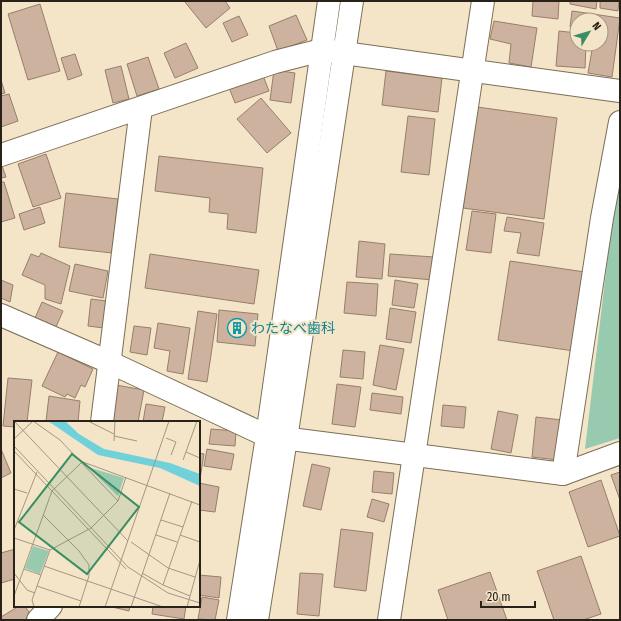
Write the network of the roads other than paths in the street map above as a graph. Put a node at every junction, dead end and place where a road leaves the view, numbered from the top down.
1 (329, 1) edge
2 (352, 1) edge
3 (483, 1) edge
4 (322, 50) junction
5 (344, 54) junction
6 (472, 70) junction
7 (620, 91) edge
8 (141, 108) junction
9 (620, 122) edge
10 (1, 155) edge
11 (1, 315) edge
12 (109, 362) junction
13 (102, 421) edge
14 (277, 437) junction
15 (620, 453) edge
16 (414, 455) junction
17 (563, 474) junction
18 (50, 607) edge
19 (38, 620) edge
20 (238, 620) edge
21 (257, 620) edge
22 (389, 620) edge

1 - 4 street
2 - 5 street
3 - 6 street
4 - 5 street
4 - 8 street
4 - 14 street
5 - 6 street
5 - 14 street
6 - 7 street
6 - 16 street
8 - 10 street
8 - 12 street
9 - 17 street
11 - 12 street
12 - 13 street
12 - 14 street
14 - 16 street
14 - 20 street
14 - 21 street
15 - 17 street
16 - 17 street
16 - 22 street
18 - 19 street

